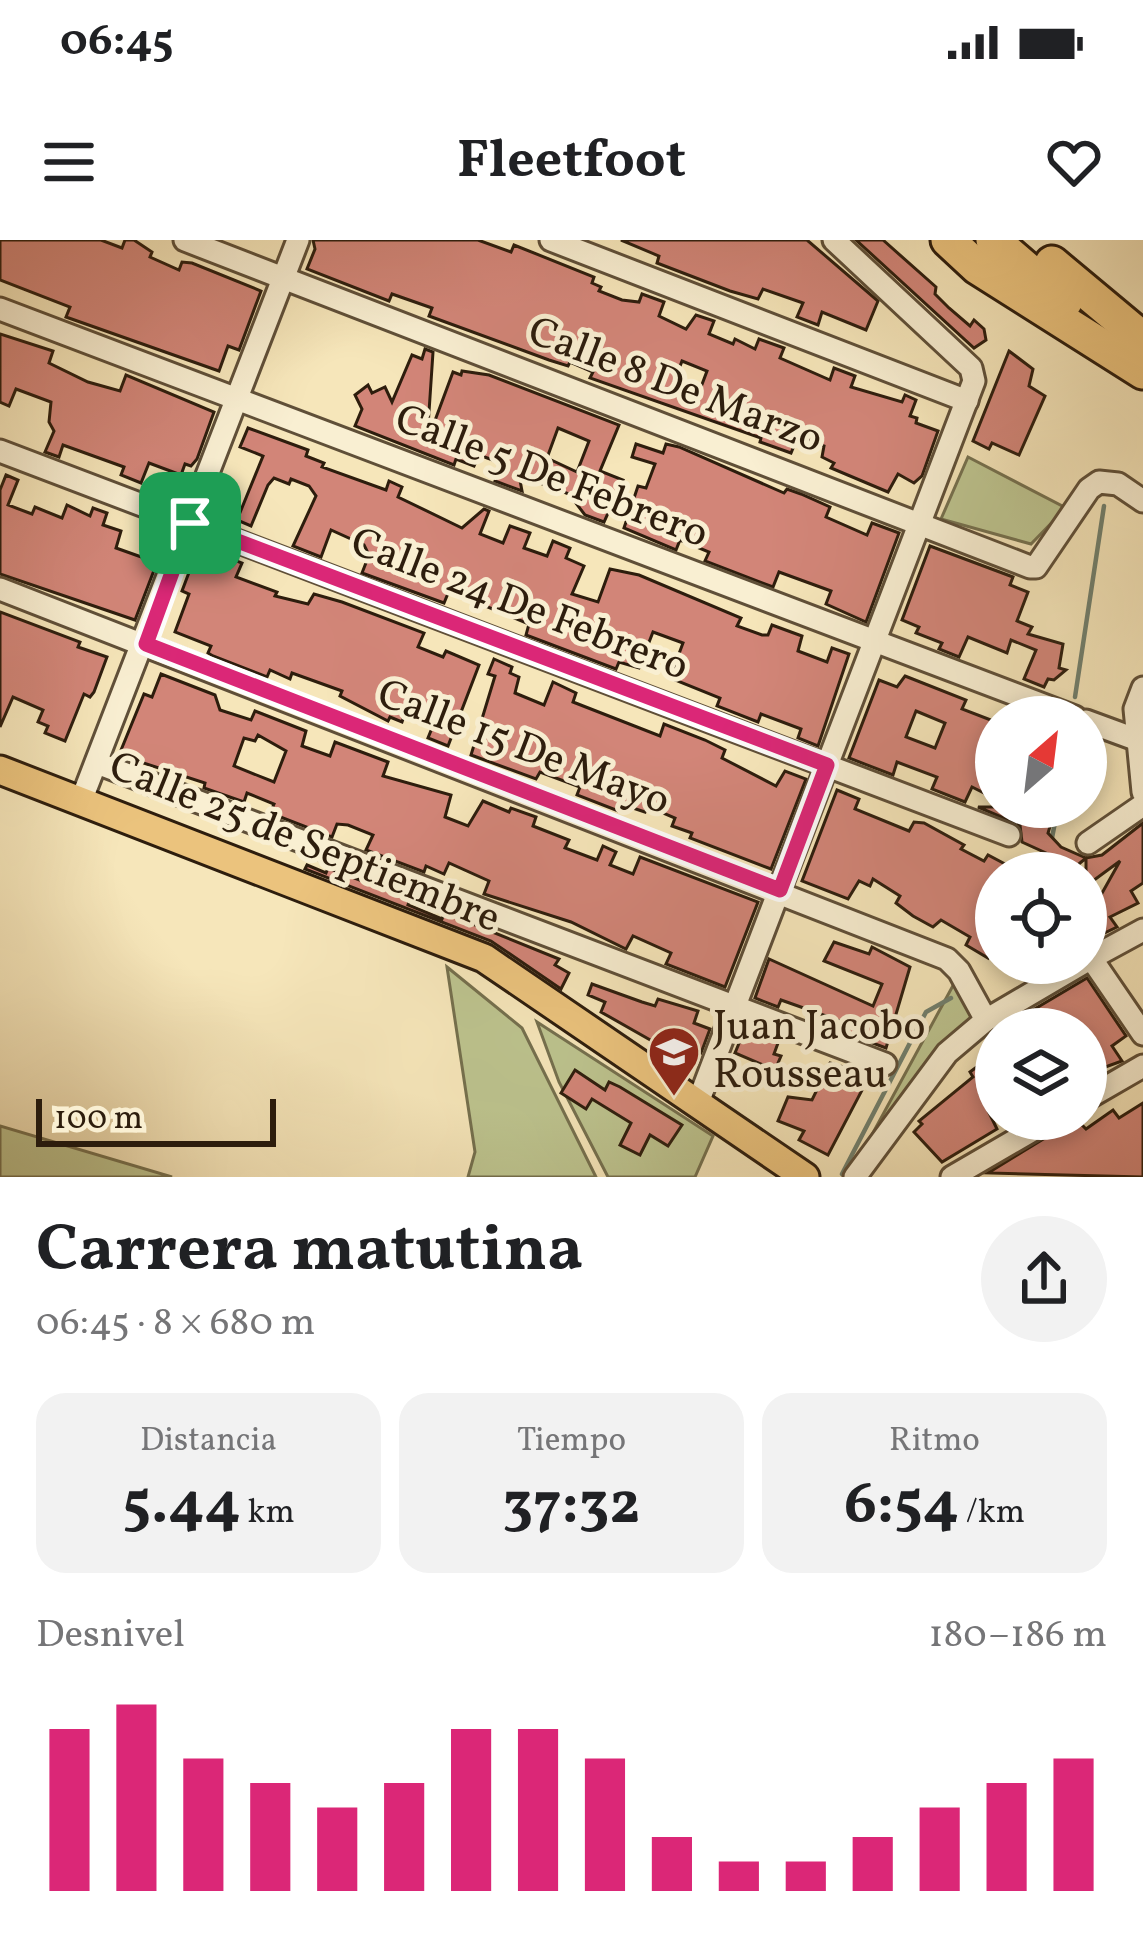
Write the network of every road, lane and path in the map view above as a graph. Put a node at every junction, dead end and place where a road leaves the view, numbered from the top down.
1 (185, 240) edge
2 (298, 240) edge
3 (551, 240) edge
4 (834, 240) edge
5 (948, 240) edge
6 (994, 240) edge
7 (1024, 240) edge
8 (1051, 240) edge
9 (284, 278) junction
10 (0, 309) edge
11 (1143, 327) edge
12 (1143, 339) edge
13 (1143, 370) edge
14 (239, 400) junction
15 (968, 401) junction
16 (0, 451) edge
17 (1143, 501) edge
18 (190, 523) junction
19 (921, 524) junction
20 (0, 590) edge
21 (146, 644) junction
22 (875, 644) junction
23 (1141, 692) edge
24 (1017, 696) edge
25 (1107, 729) edge
26 (1135, 739) junction
27 (97, 764) junction
28 (827, 765) junction
29 (0, 770) edge
30 (1143, 792) edge
31 (81, 801) junction
32 (1143, 805) edge
33 (1009, 836) dead end
34 (1088, 843) dead end
35 (780, 890) junction
36 (1143, 930) edge
37 (1107, 950) edge
38 (1048, 984) edge
39 (1104, 984) edge
40 (979, 1008) edge
41 (1008, 1008) edge
42 (734, 1009) junction
43 (975, 1030) edge
44 (1143, 1034) edge
45 (885, 1064) dead end
46 (1143, 1066) edge
47 (1107, 1087) edge
48 (697, 1105) junction
49 (1016, 1140) edge
50 (805, 1177) edge
51 (855, 1177) edge
52 (952, 1177) edge

1 - 9 street, Calle 8 De Marzo
2 - 9 street
3 - 15 street
4 - 15 street
5 - 13 highway
6 - 13 highway
7 - 12 highway
8 - 11 highway
9 - 14 street
9 - 19 street, Calle 8 De Marzo
10 - 14 street, Calle 5 De Febrero
14 - 18 street
14 - 22 street, Calle 5 De Febrero
15 - 19 street
16 - 18 street, Calle 24 De Febrero
17 - 19 street, Calle 8 De Marzo
18 - 21 street
18 - 28 street, Calle 24 De Febrero
19 - 22 street
20 - 21 street, Calle 15 De Mayo
21 - 27 street
21 - 35 street, Calle 15 De Mayo
22 - 24 street, Calle 5 De Febrero
22 - 28 street
23 - 26 street
25 - 26 street
26 - 30 street
27 - 31 street
27 - 42 street, Calle 25 de Septiembre
28 - 33 street, Calle 24 De Febrero
28 - 35 street
29 - 31 main road, Calle 25 de Septiembre
31 - 48 main road, Calle 25 de Septiembre
32 - 34 street
35 - 40 street, Calle 15 De Mayo
35 - 42 street
36 - 37 street
38 - 41 street
39 - 44 street
42 - 45 street, Calle 25 de Septiembre
42 - 48 street
43 - 51 street
46 - 47 street
48 - 50 main road, Calle 25 de Septiembre
49 - 52 street

